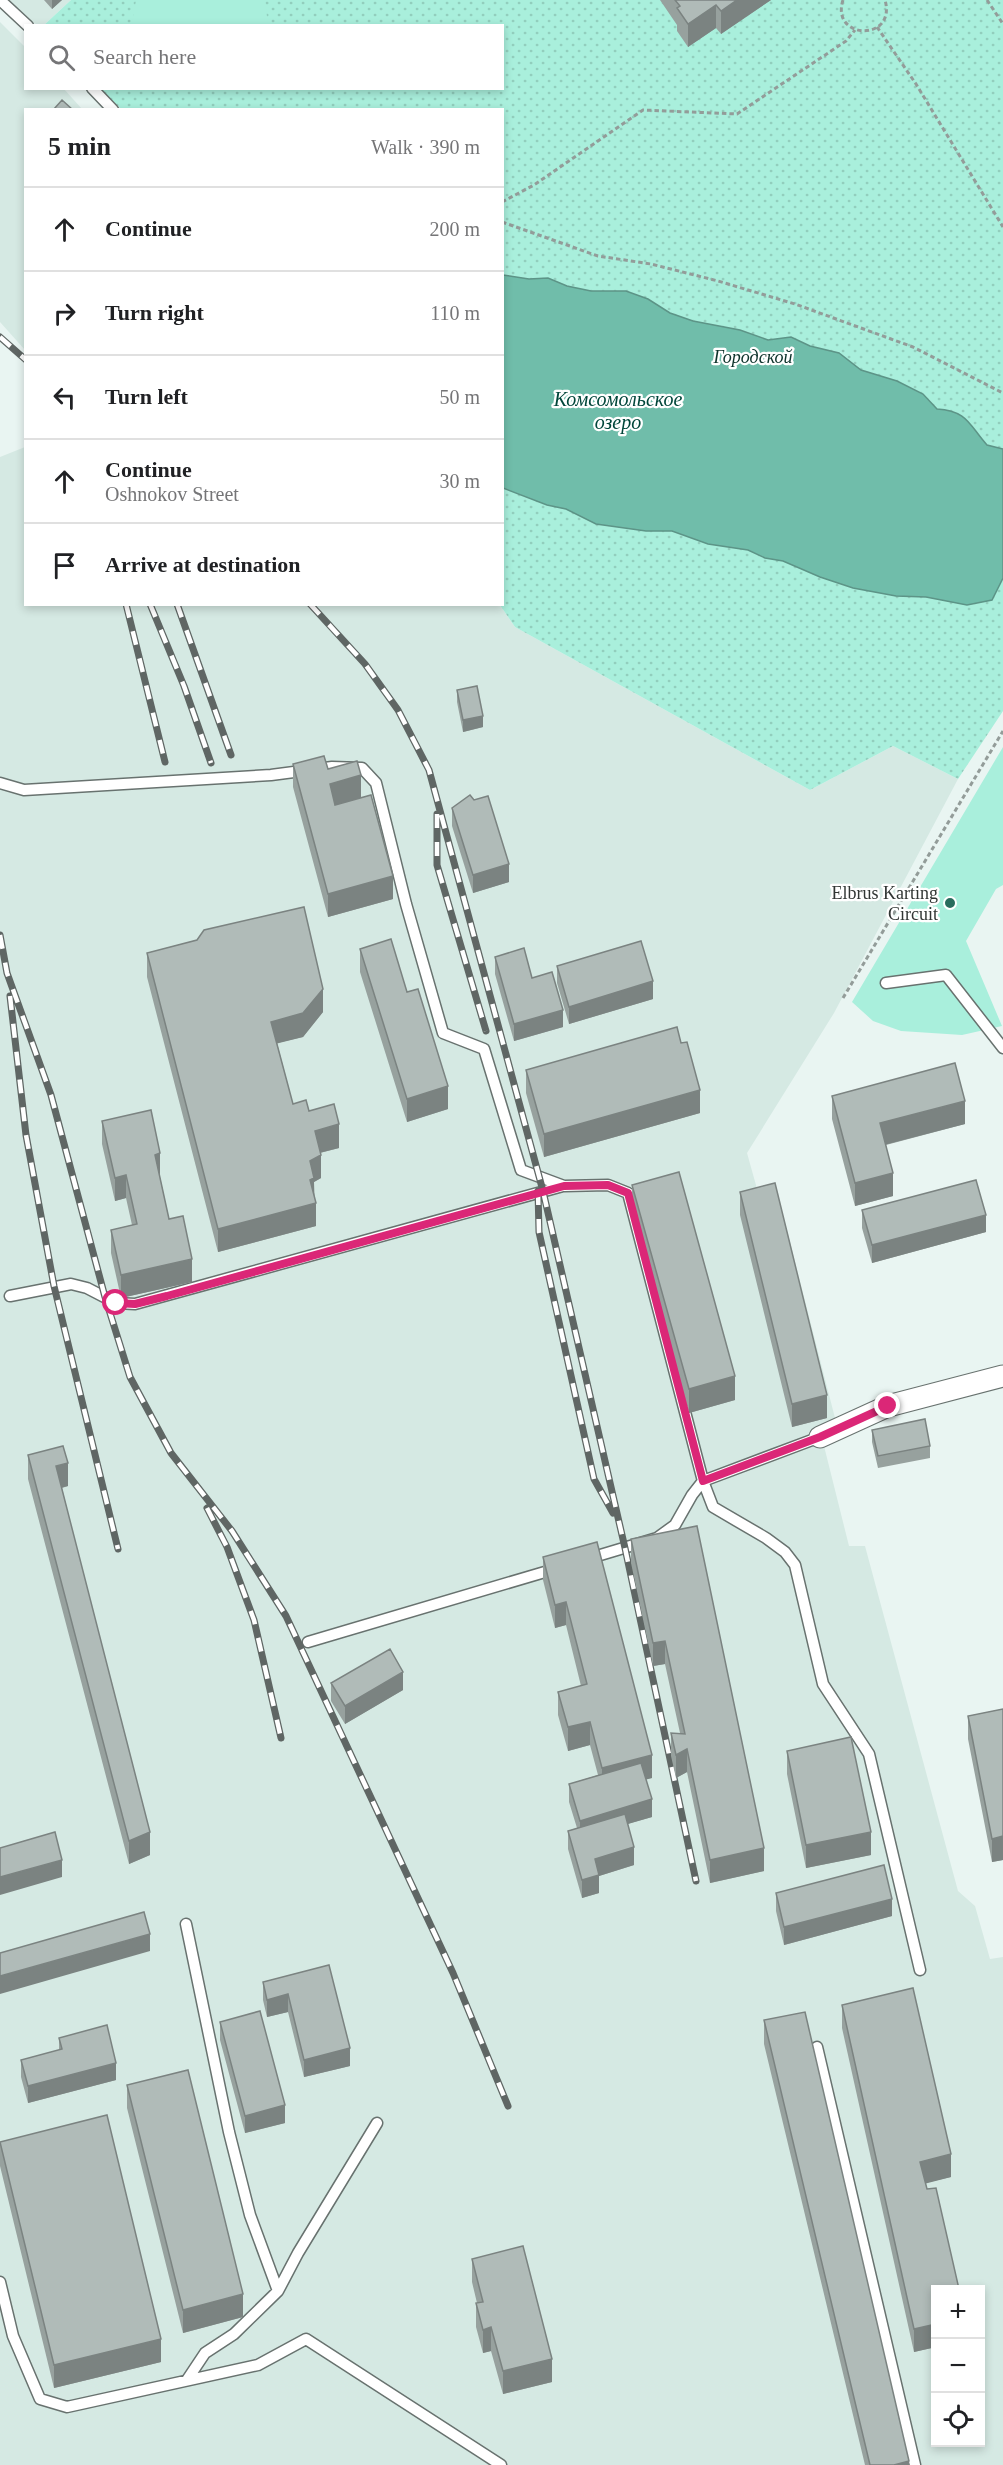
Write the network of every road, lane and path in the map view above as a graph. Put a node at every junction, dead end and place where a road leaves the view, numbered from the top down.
1 (0, 0) edge
2 (843, 0) edge
3 (885, 0) edge
4 (987, 0) edge
5 (26, 24) edge
6 (1003, 24) edge
7 (877, 27) junction
8 (855, 30) junction
9 (94, 90) edge
10 (111, 108) edge
11 (504, 201) edge
12 (504, 223) edge
13 (1003, 227) edge
14 (1003, 393) edge
15 (1003, 731) edge
16 (0, 783) edge
17 (886, 984) dead end
18 (843, 998) dead end
19 (1003, 1048) edge
20 (564, 1186) junction
21 (10, 1296) dead end
22 (1003, 1376) edge
23 (820, 1437) joint
24 (703, 1481) junction
25 (580, 1561) edge
26 (568, 1564) edge
27 (308, 1642) dead end
28 (186, 1924) dead end
29 (920, 1970) dead end
30 (817, 2048) dead end
31 (377, 2123) dead end
32 (0, 2282) edge
33 (278, 2291) junction
34 (186, 2380) junction
35 (501, 2465) edge
36 (915, 2465) edge

1 - 5 lane
2 - 8 path
3 - 7 path
4 - 6 path
7 - 8 path
7 - 13 path
8 - 11 path
9 - 10 lane
12 - 14 path
15 - 18 path
16 - 20 lane
17 - 19 lane
20 - 21 lane
20 - 24 lane
22 - 23 street
23 - 24 lane
24 - 25 lane
24 - 29 lane
26 - 27 lane
28 - 33 lane
30 - 36 lane
31 - 33 lane
32 - 34 lane
33 - 34 lane
34 - 35 lane

